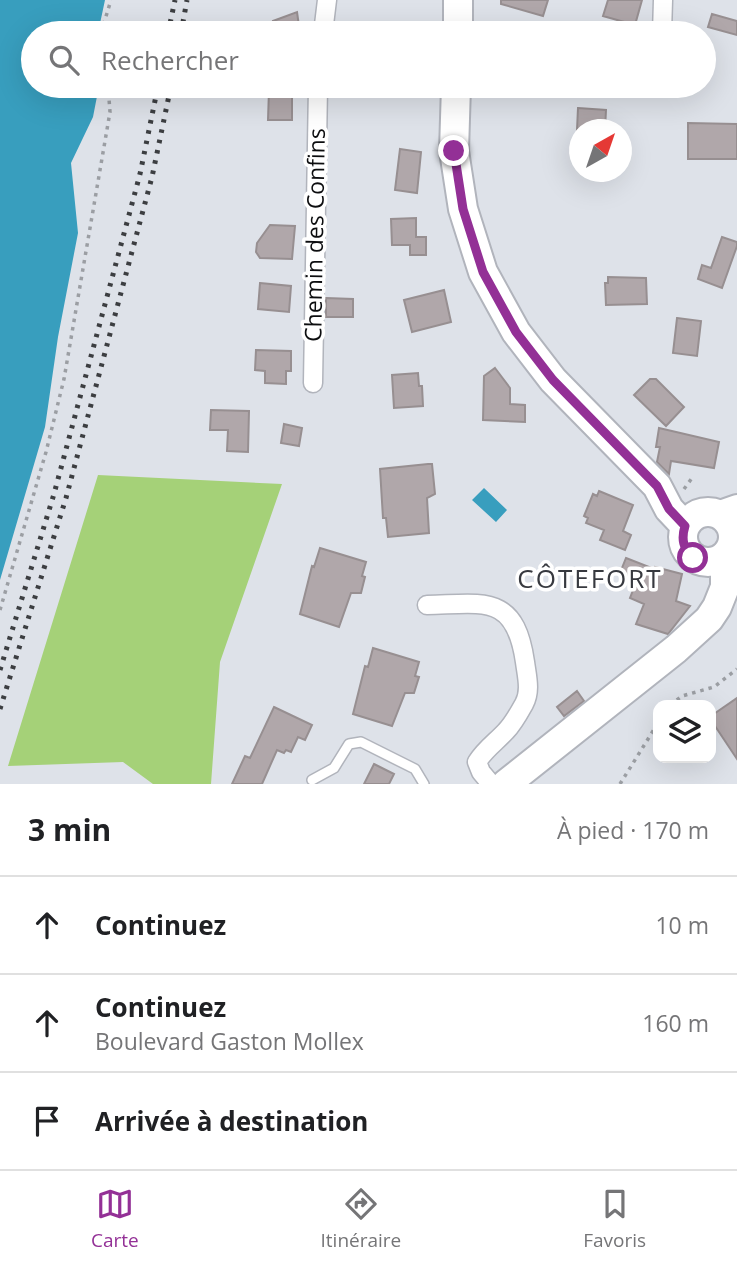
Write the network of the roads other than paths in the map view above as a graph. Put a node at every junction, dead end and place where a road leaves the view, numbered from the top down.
1 (327, 0) edge
2 (458, 0) edge
3 (663, 0) edge
4 (324, 21) edge
5 (458, 21) edge
6 (662, 21) edge
7 (318, 98) edge
8 (456, 98) edge
9 (313, 383) dead end
10 (720, 532) edge
11 (427, 605) dead end
12 (312, 780) dead end
13 (424, 784) edge
14 (491, 784) edge
15 (506, 784) edge

1 - 4 street
2 - 5 main road
3 - 6 street
7 - 9 street, Chemin des Confins
8 - 10 main road
10 - 15 main road
11 - 14 street
12 - 13 lane

